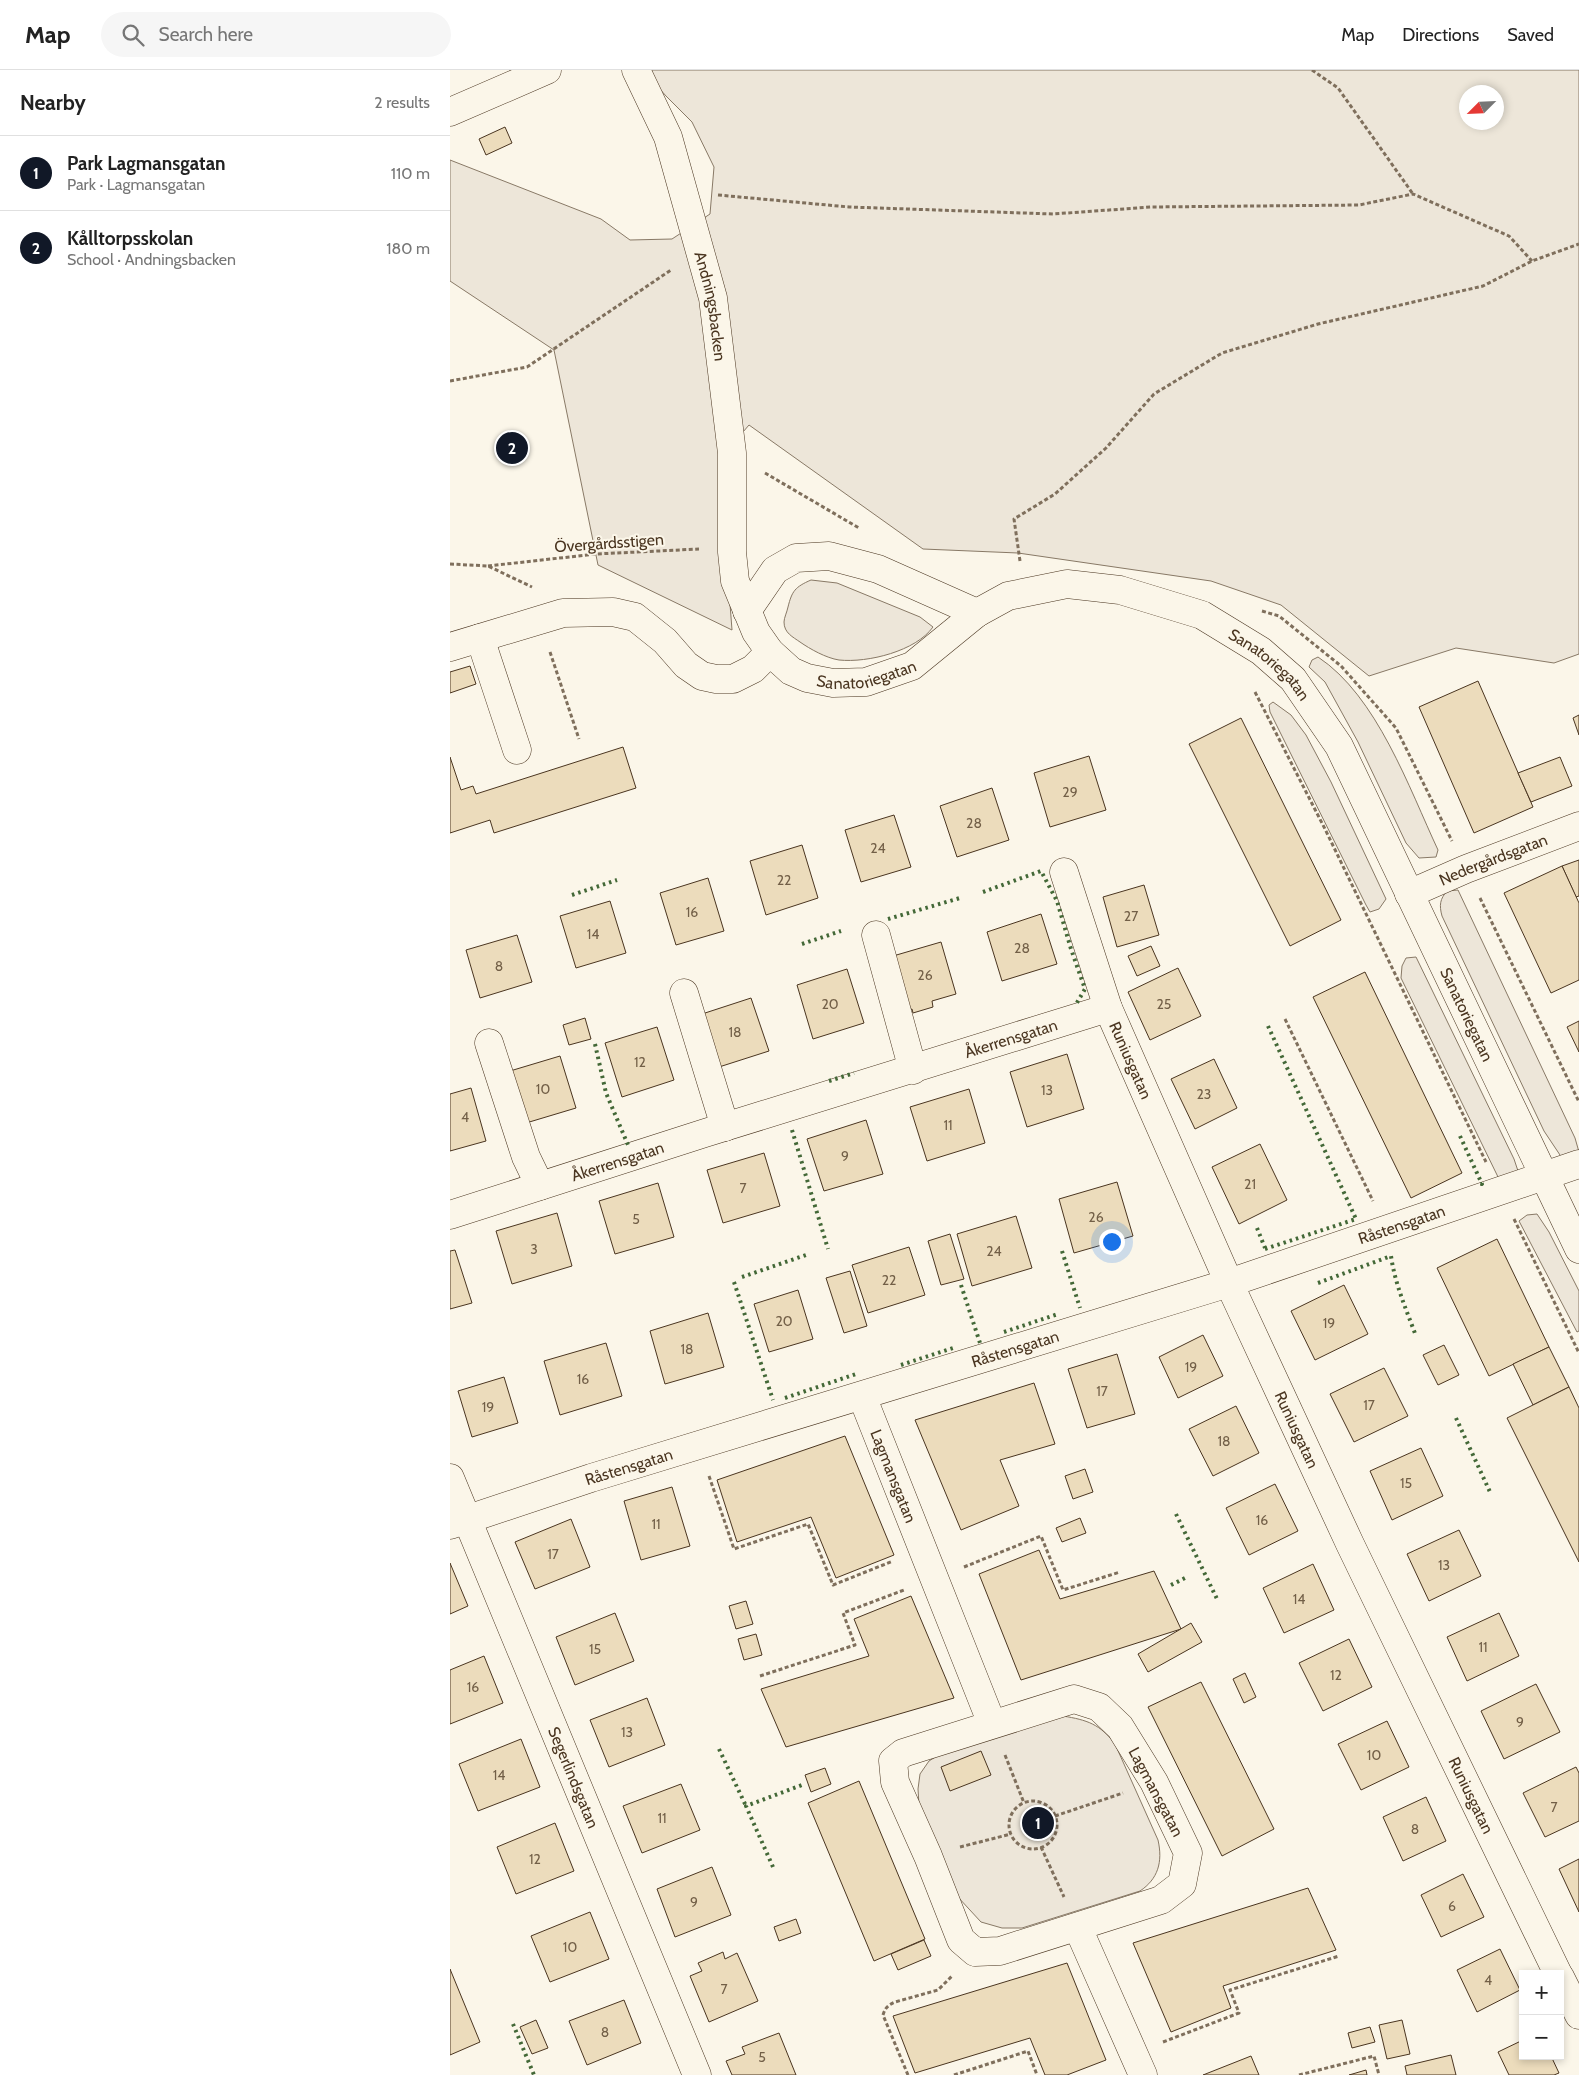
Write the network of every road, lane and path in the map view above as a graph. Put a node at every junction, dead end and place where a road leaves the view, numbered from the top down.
1 (547, 70) edge
2 (636, 70) edge
3 (1312, 70) edge
4 (450, 112) edge
5 (685, 192) junction
6 (1413, 194) junction
7 (1579, 244) edge
8 (700, 250) junction
9 (1532, 261) junction
10 (450, 381) edge
11 (732, 453) junction
12 (860, 529) dead end
13 (732, 552) junction
14 (450, 564) edge
15 (1020, 564) dead end
16 (488, 566) junction
17 (747, 611) junction
18 (1261, 611) dead end
19 (977, 613) junction
20 (551, 616) junction
21 (480, 638) junction
22 (450, 647) edge
23 (770, 652) junction
24 (1253, 688) dead end
25 (579, 739) dead end
26 (517, 750) dead end
27 (1579, 826) edge
28 (1466, 869) junction
29 (1064, 872) dead end
30 (1409, 894) junction
31 (876, 935) dead end
32 (684, 993) dead end
33 (1108, 1008) junction
34 (1285, 1019) dead end
35 (489, 1043) dead end
36 (913, 1070) junction
37 (1579, 1102) edge
38 (725, 1127) junction
39 (1579, 1164) edge
40 (1542, 1175) junction
41 (540, 1186) junction
42 (1500, 1190) junction
43 (450, 1215) edge
44 (1386, 1229) junction
45 (1579, 1248) edge
46 (1229, 1282) junction
47 (1579, 1354) edge
48 (862, 1396) junction
49 (699, 1445) junction
50 (450, 1478) edge
51 (459, 1522) edge
52 (924, 1550) junction
53 (992, 1724) junction
54 (1154, 1782) junction
55 (1024, 1803) junction
56 (1055, 1816) junction
57 (1011, 1834) junction
58 (1041, 1848) junction
59 (928, 1856) junction
60 (1078, 1928) junction
61 (975, 1952) junction
62 (1339, 1956) dead end
63 (1556, 1970) edge
64 (1564, 1985) edge
65 (1579, 2015) edge
66 (1138, 2064) edge
67 (697, 2075) edge
68 (908, 2075) edge
69 (954, 2075) edge
70 (1037, 2075) edge
71 (1299, 2075) edge
72 (1379, 2075) edge

1 - 4 street
2 - 5 street, Andningsbacken
3 - 6 path
5 - 6 path
5 - 8 street, Andningsbacken
6 - 9 path
7 - 9 path
8 - 10 path
8 - 11 street, Andningsbacken
9 - 15 path
11 - 12 path
11 - 13 street, Andningsbacken
13 - 16 path, Övergårdsstigen
13 - 17 street, Sanatoriegatan
14 - 16 path, Övergårdsstigen
16 - 20 path, Övergårdsstigen
17 - 19 street
17 - 23 street, Sanatoriegatan
18 - 28 path
19 - 23 street, Sanatoriegatan
19 - 30 street, Sanatoriegatan
20 - 21 street
20 - 23 street
20 - 25 path
21 - 22 street
21 - 26 street
24 - 42 path
27 - 28 street, Nedergårdsgatan
28 - 30 street, Nedergårdsgatan
28 - 37 path
29 - 33 street, Runiusgatan
30 - 40 street, Sanatoriegatan
31 - 36 street
32 - 38 street
33 - 36 street, Åkerrensgatan
33 - 46 street, Runiusgatan
34 - 44 path
35 - 41 street
36 - 38 street, Åkerrensgatan
38 - 41 street, Åkerrensgatan
39 - 40 street, Råstensgatan
40 - 42 street, Råstensgatan
40 - 45 street, Sanatoriegatan
41 - 43 street, Åkerrensgatan
42 - 44 street, Råstensgatan
42 - 47 path
44 - 46 street, Råstensgatan
46 - 48 street, Råstensgatan
46 - 63 street, Runiusgatan
48 - 49 street, Råstensgatan
48 - 52 street, Lagmansgatan
49 - 51 street, Råstensgatan
49 - 52 path
50 - 51 street, Segerlindsgatan
51 - 67 street, Segerlindsgatan
52 - 53 street, Lagmansgatan
53 - 54 street, Lagmansgatan
53 - 55 path
53 - 59 street, Lagmansgatan
54 - 56 path
54 - 60 street, Lagmansgatan
55 - 56 path
55 - 57 path
56 - 58 path
57 - 58 path
57 - 59 path
58 - 60 path
59 - 61 street, Lagmansgatan
60 - 61 street, Lagmansgatan
60 - 66 street
61 - 68 path
62 - 66 path
64 - 65 street
69 - 70 path
71 - 72 path

